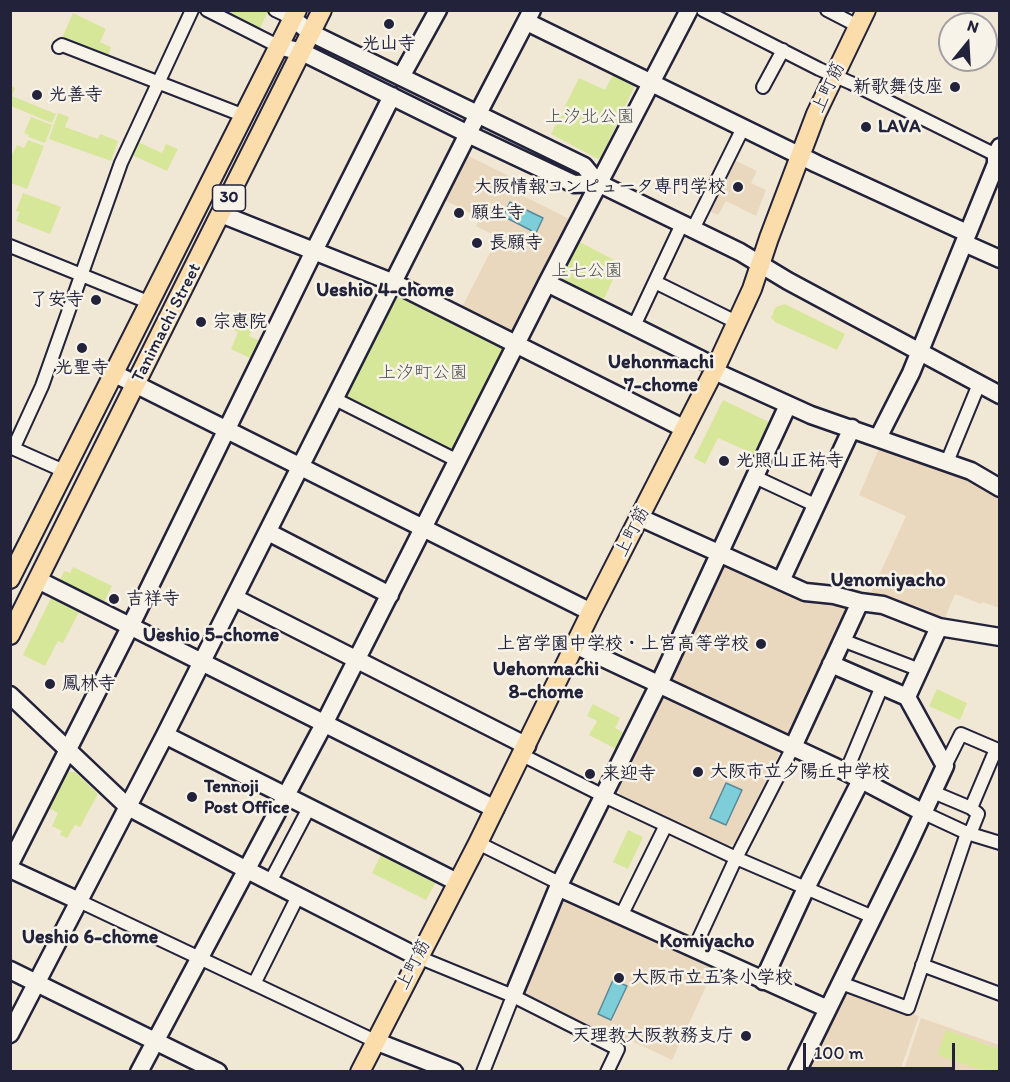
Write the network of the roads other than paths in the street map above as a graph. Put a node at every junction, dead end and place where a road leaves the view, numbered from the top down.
1 (192, 10) edge
2 (207, 10) edge
3 (275, 10) edge
4 (322, 10) edge
5 (438, 10) edge
6 (689, 10) edge
7 (703, 10) edge
8 (827, 10) edge
9 (295, 14) edge
10 (530, 16) edge
11 (862, 18) edge
12 (311, 33) junction
13 (278, 46) junction
14 (59, 47) dead end
15 (783, 50) junction
16 (302, 52) junction
17 (834, 76) junction
18 (401, 78) junction
19 (158, 81) junction
20 (650, 83) junction
21 (764, 87) dead end
22 (392, 96) junction
23 (242, 115) junction
24 (478, 115) junction
25 (743, 128) junction
26 (468, 134) junction
27 (998, 153) edge
28 (800, 156) junction
29 (598, 183) junction
30 (221, 214) junction
31 (688, 227) junction
32 (965, 238) junction
33 (10, 246) edge
34 (314, 251) junction
35 (999, 258) edge
36 (760, 263) junction
37 (81, 274) junction
38 (656, 282) junction
39 (393, 283) junction
40 (547, 283) junction
41 (148, 302) junction
42 (736, 322) junction
43 (634, 326) junction
44 (516, 345) junction
45 (919, 351) junction
46 (715, 369) junction
47 (113, 373) junction
48 (978, 384) junction
49 (136, 385) junction
50 (999, 395) edge
51 (335, 399) junction
52 (788, 405) junction
53 (852, 428) junction
54 (685, 429) junction
55 (227, 430) junction
56 (878, 438) junction
57 (12, 447) edge
58 (458, 461) junction
59 (947, 462) junction
60 (301, 467) junction
61 (64, 471) junction
62 (755, 477) junction
63 (999, 488) edge
64 (817, 506) junction
65 (640, 518) junction
66 (424, 528) junction
67 (268, 532) junction
68 (720, 554) junction
69 (10, 579) edge
70 (38, 580) junction
71 (781, 581) junction
72 (390, 595) junction
73 (235, 598) junction
74 (860, 602) junction
75 (591, 612) junction
76 (130, 627) junction
77 (939, 627) junction
78 (10, 635) edge
79 (999, 637) edge
80 (842, 640) junction
81 (575, 645) junction
82 (357, 660) junction
83 (201, 663) junction
84 (831, 664) junction
85 (920, 670) junction
86 (659, 684) junction
87 (882, 686) junction
88 (10, 695) edge
89 (907, 697) junction
90 (324, 724) junction
91 (165, 735) junction
92 (794, 747) junction
93 (68, 750) junction
94 (524, 750) junction
95 (945, 766) junction
96 (846, 772) junction
97 (861, 780) junction
98 (933, 792) junction
99 (286, 796) junction
100 (604, 796) junction
101 (128, 807) junction
102 (309, 807) junction
103 (971, 808) junction
104 (495, 809) junction
105 (924, 813) junction
106 (666, 825) junction
107 (968, 834) junction
108 (478, 843) junction
109 (999, 843) edge
110 (736, 858) junction
111 (10, 867) edge
112 (247, 870) junction
113 (270, 882) junction
114 (457, 882) junction
115 (559, 885) junction
116 (806, 888) junction
117 (298, 896) junction
118 (79, 901) junction
119 (621, 916) junction
120 (873, 917) junction
121 (694, 949) junction
122 (418, 957) junction
123 (200, 959) junction
124 (922, 965) junction
125 (10, 970) edge
126 (763, 981) junction
127 (36, 982) junction
128 (841, 983) junction
129 (254, 984) junction
130 (999, 994) edge
131 (513, 996) junction
132 (828, 1009) junction
133 (10, 1034) edge
134 (154, 1041) junction
135 (375, 1041) junction
136 (139, 1071) edge
137 (218, 1071) edge
138 (360, 1071) edge
139 (454, 1071) edge
140 (483, 1071) edge
141 (607, 1071) edge
142 (797, 1071) edge

1 - 19 street
2 - 13 street
3 - 9 street
4 - 12 main road, Tanimachi Street / 30
5 - 18 street
6 - 20 street
7 - 15 street
8 - 11 street
9 - 12 street
9 - 13 main road, Tanimachi Street / 30
10 - 20 street
10 - 24 street
11 - 17 main road, 上町筋
12 - 16 main road, Tanimachi Street / 30
12 - 18 street
13 - 16 street
13 - 23 main road, Tanimachi Street / 30
14 - 19 street
15 - 17 street
15 - 21 street
16 - 22 street
16 - 30 main road, Tanimachi Street / 30
17 - 27 street
17 - 28 main road, 上町筋
18 - 24 street
19 - 23 street
19 - 37 street
20 - 25 street
20 - 29 street
22 - 26 street
22 - 34 street
23 - 41 main road, Tanimachi Street / 30
24 - 26 street
24 - 29 street
25 - 28 street
25 - 31 street
26 - 29 street
26 - 39 street
27 - 32 street
28 - 32 street
28 - 36 main road, 上町筋
29 - 31 street
29 - 40 street
30 - 34 street
30 - 49 main road, Tanimachi Street / 30
31 - 36 street
31 - 38 street
32 - 35 street
32 - 45 street
33 - 37 street
34 - 39 street
34 - 55 street
36 - 42 main road, 上町筋
36 - 45 street
37 - 41 street
37 - 57 street
38 - 42 street
38 - 43 street
39 - 44 street
39 - 51 street
40 - 43 street
40 - 44 street
41 - 47 main road, Tanimachi Street / 30
42 - 46 main road, 上町筋
43 - 46 street
44 - 54 street
44 - 58 street
45 - 48 street
45 - 56 street
46 - 52 street
46 - 54 main road, 上町筋
47 - 49 street
47 - 61 main road, Tanimachi Street / 30
48 - 50 street
48 - 59 street
49 - 55 street
49 - 70 main road, Tanimachi Street / 30
51 - 58 street
51 - 60 street
52 - 53 street
52 - 62 street
53 - 56 street
53 - 64 street
54 - 65 main road, 上町筋
55 - 60 street
55 - 76 street
56 - 59 street
57 - 61 street
58 - 66 street
59 - 63 street
60 - 66 street
60 - 67 street
61 - 69 main road, Tanimachi Street / 30
62 - 64 street
62 - 68 street
64 - 71 street
65 - 68 street
65 - 75 main road, 上町筋
66 - 72 street
66 - 75 street
67 - 72 street
67 - 73 street
68 - 71 street
68 - 86 street
70 - 76 street
70 - 78 main road, Tanimachi Street / 30
71 - 74 street
72 - 82 street
73 - 82 street
73 - 83 street
74 - 77 street
74 - 80 street
75 - 81 main road, 上町筋
76 - 83 street
76 - 93 street
77 - 79 street
77 - 85 street
80 - 84 street
80 - 85 street
81 - 86 street
81 - 94 main road, 上町筋
82 - 90 street
82 - 94 street
83 - 90 street
83 - 91 street
84 - 87 street
84 - 92 street
85 - 89 street
86 - 92 street
86 - 100 street
87 - 89 street
87 - 96 street
88 - 93 street
89 - 95 street
90 - 99 street
90 - 104 street
91 - 99 street
91 - 101 street
92 - 96 street
92 - 110 street
93 - 101 street
93 - 111 street
94 - 100 street
94 - 104 main road, 上町筋
95 - 98 street
95 - 103 street
96 - 97 street
97 - 105 street
97 - 116 street
98 - 103 street
98 - 105 street
99 - 102 street
99 - 112 street
100 - 106 street
100 - 115 street
101 - 112 street
101 - 118 street
102 - 113 street
102 - 114 street
103 - 107 street
104 - 108 main road, 上町筋
105 - 107 street
105 - 120 street
106 - 110 street
106 - 119 street
107 - 109 street
107 - 124 street
108 - 114 main road, 上町筋
108 - 115 street
110 - 116 street
110 - 121 street
111 - 118 street
112 - 113 street
112 - 123 street
113 - 117 street
114 - 122 main road, 上町筋
115 - 119 street
115 - 131 street
116 - 120 street
116 - 126 street
117 - 122 street
117 - 129 street
118 - 123 street
118 - 127 street
119 - 121 street
120 - 128 street
121 - 126 street
122 - 131 street
122 - 135 main road, 上町筋
123 - 129 street
123 - 134 street
124 - 128 street
124 - 130 street
125 - 127 street
126 - 132 street
127 - 133 street
127 - 134 street
128 - 132 street
129 - 135 street
131 - 140 street
131 - 141 street
132 - 142 street
134 - 136 street
134 - 137 street
135 - 138 main road, 上町筋
135 - 139 street

